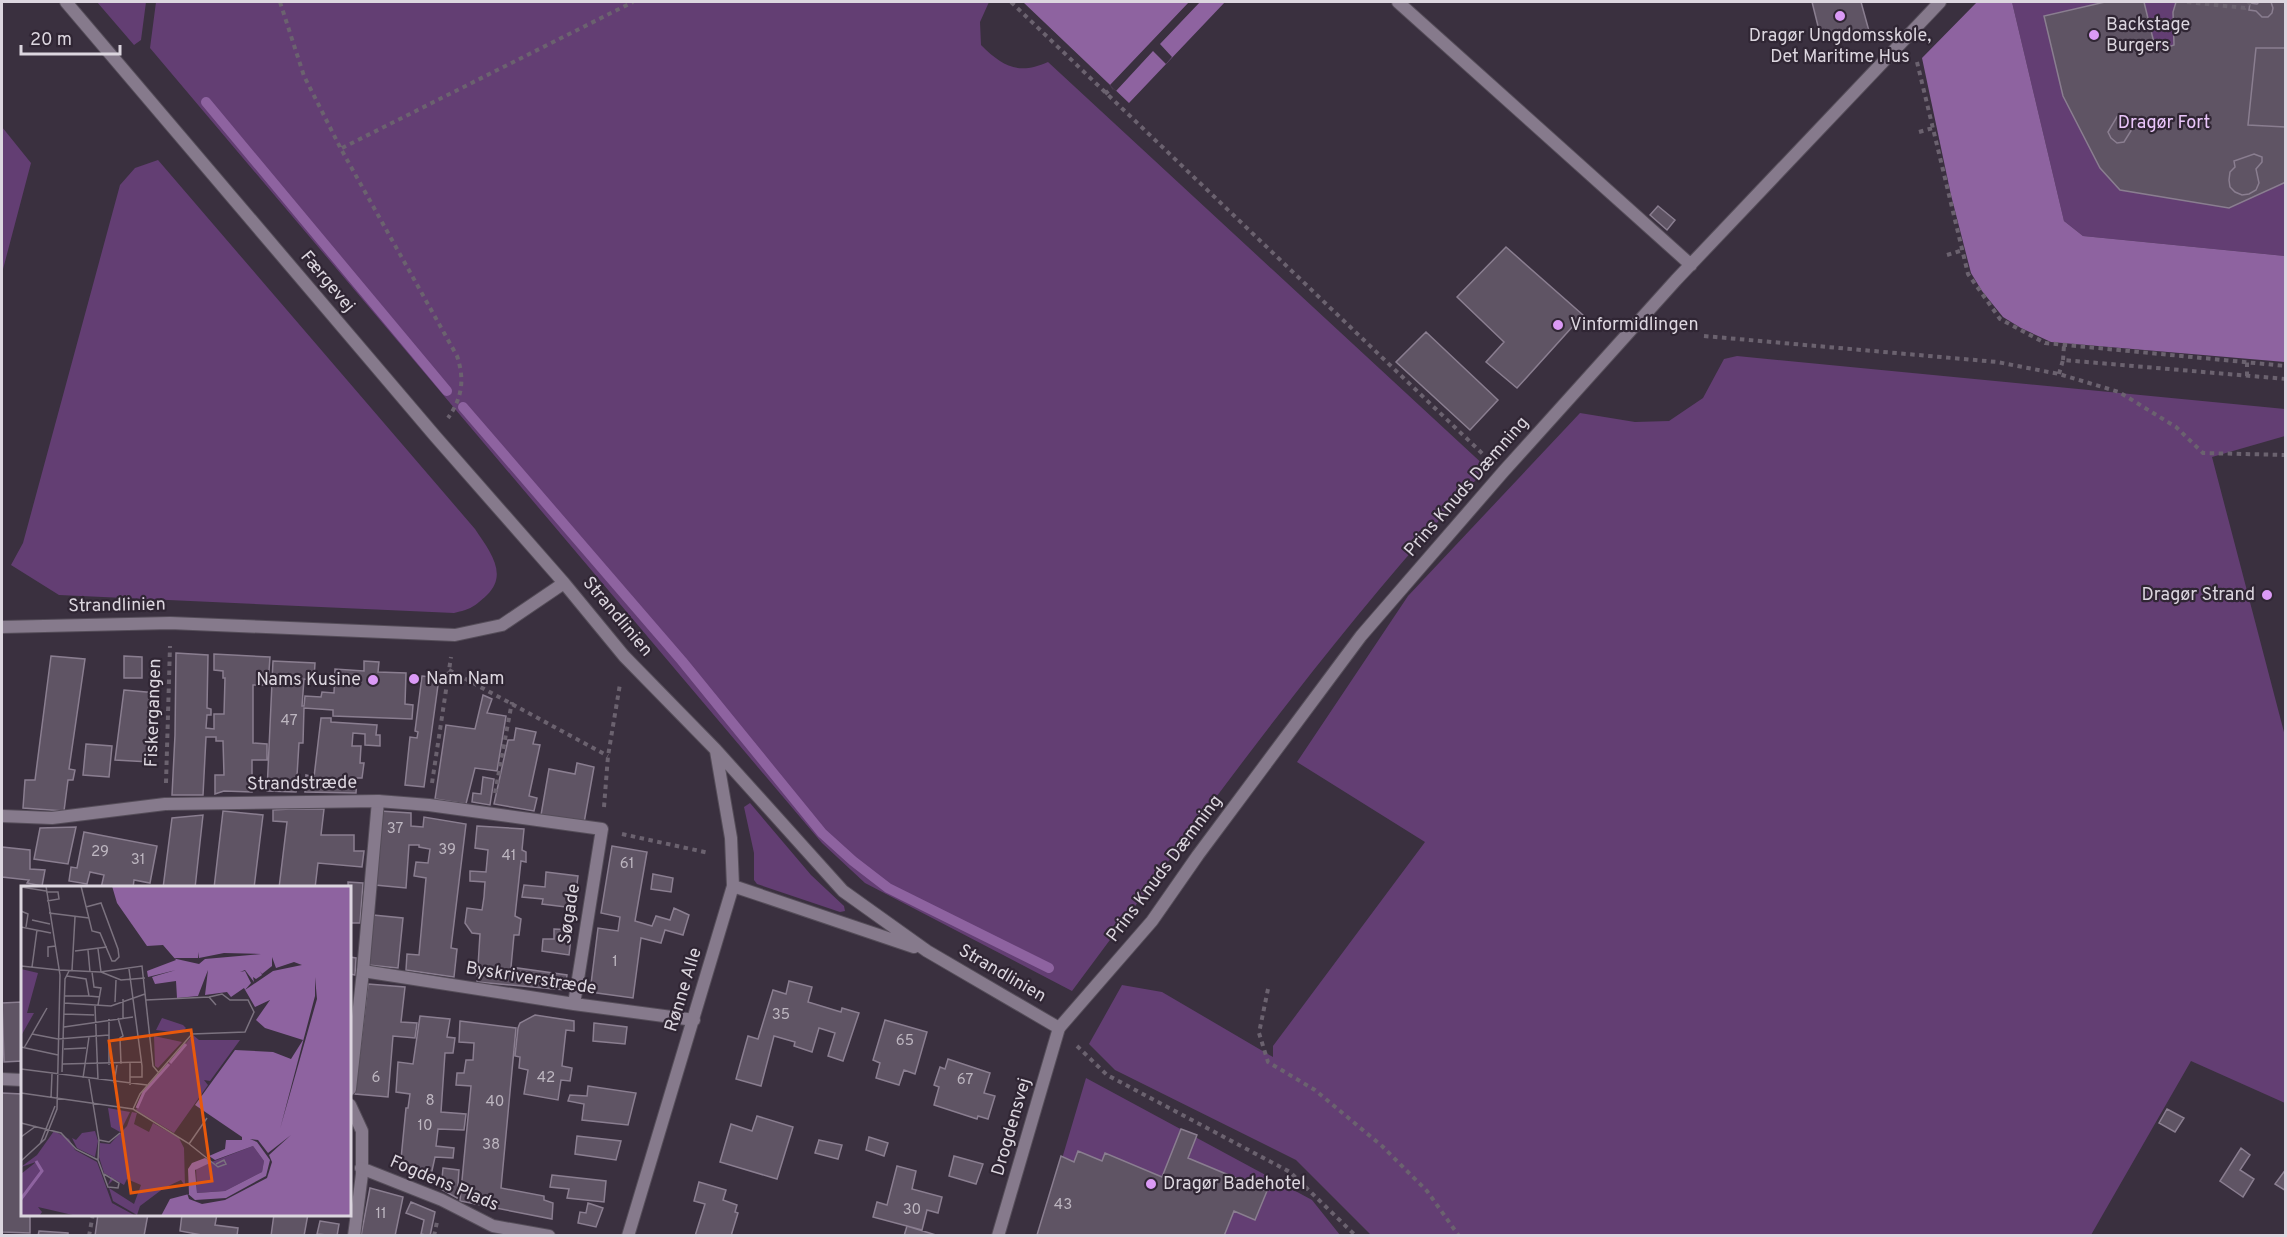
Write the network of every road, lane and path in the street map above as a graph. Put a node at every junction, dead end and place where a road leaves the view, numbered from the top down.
1 (66, 2) edge
2 (280, 2) edge
3 (633, 2) edge
4 (1011, 2) edge
5 (1398, 2) edge
6 (1940, 2) edge
7 (2187, 2) edge
8 (2250, 2) edge
9 (1917, 62) dead end
10 (1112, 88) dead end
11 (1105, 94) junction
12 (1933, 128) junction
13 (1919, 132) dead end
14 (341, 148) junction
15 (1963, 250) junction
16 (1947, 255) dead end
17 (1691, 265) junction
18 (1704, 336) dead end
19 (2064, 345) junction
20 (2063, 360) junction
21 (2247, 362) junction
22 (2286, 366) edge
23 (2059, 374) junction
24 (2247, 376) junction
25 (2286, 379) edge
26 (435, 436) junction
27 (2286, 455) edge
28 (1503, 472) junction
29 (564, 583) junction
30 (170, 623) junction
31 (2, 627) edge
32 (455, 635) junction
33 (624, 656) junction
34 (449, 670) junction
35 (512, 702) junction
36 (716, 750) junction
37 (608, 756) junction
38 (378, 801) junction
39 (165, 804) junction
40 (429, 805) junction
41 (491, 814) junction
42 (2, 816) edge
43 (602, 830) junction
44 (731, 858) junction
45 (733, 886) junction
46 (927, 951) junction
47 (363, 970) junction
48 (1268, 989) dead end
49 (574, 1004) junction
50 (694, 1020) junction
51 (1059, 1028) junction
52 (2, 1079) edge
53 (21, 1080) edge
54 (351, 1080) edge
55 (352, 1116) edge
56 (362, 1168) junction
57 (93, 1216) edge
58 (89, 1236) edge
59 (354, 1236) edge
60 (549, 1236) edge
61 (628, 1236) edge
62 (998, 1236) edge
63 (1356, 1236) edge
64 (1459, 1236) edge

1 - 26 street, Færgevej
2 - 14 path
3 - 14 path
4 - 11 path
5 - 17 street
6 - 17 street, Prins Knuds Dæmning
7 - 8 path
9 - 12 path
10 - 11 path
11 - 28 path
12 - 13 path
12 - 15 path
14 - 26 path
15 - 16 path
15 - 19 path
17 - 28 street, Prins Knuds Dæmning
18 - 23 path
19 - 20 path
19 - 21 path
20 - 23 path
20 - 24 path
21 - 22 path
21 - 24 path
23 - 27 path
24 - 25 path
26 - 29 street, Færgevej
28 - 51 street, Prins Knuds Dæmning
29 - 32 street, Strandlinien
29 - 33 street, Strandlinien
30 - 31 street, Strandlinien
30 - 32 street, Strandlinien
30 - 39 path, Fiskergangen
32 - 34 path
33 - 36 street, Strandlinien
33 - 37 path
34 - 35 path
34 - 40 path
35 - 37 path
35 - 41 path
36 - 44 street, Rønne Alle
36 - 46 street, Strandlinien
37 - 43 path
38 - 39 street, Strandstræde
38 - 40 street, Strandstræde
38 - 47 street
39 - 42 street, Strandstræde
40 - 41 street, Strandstræde
41 - 43 street, Strandstræde
43 - 44 path
43 - 49 street, Søgade
44 - 45 street, Rønne Alle
45 - 46 street, Strandlinien
45 - 50 street, Rønne Alle
46 - 51 street, Strandlinien
47 - 49 street, Byskriverstræde
47 - 54 street
48 - 64 path
49 - 50 street, Byskriverstræde
50 - 61 street, Rønne Alle
51 - 62 street, Drogdensvej
51 - 63 path
52 - 53 street
55 - 56 street
56 - 59 street
56 - 60 street, Fogdens Plads
57 - 58 path

